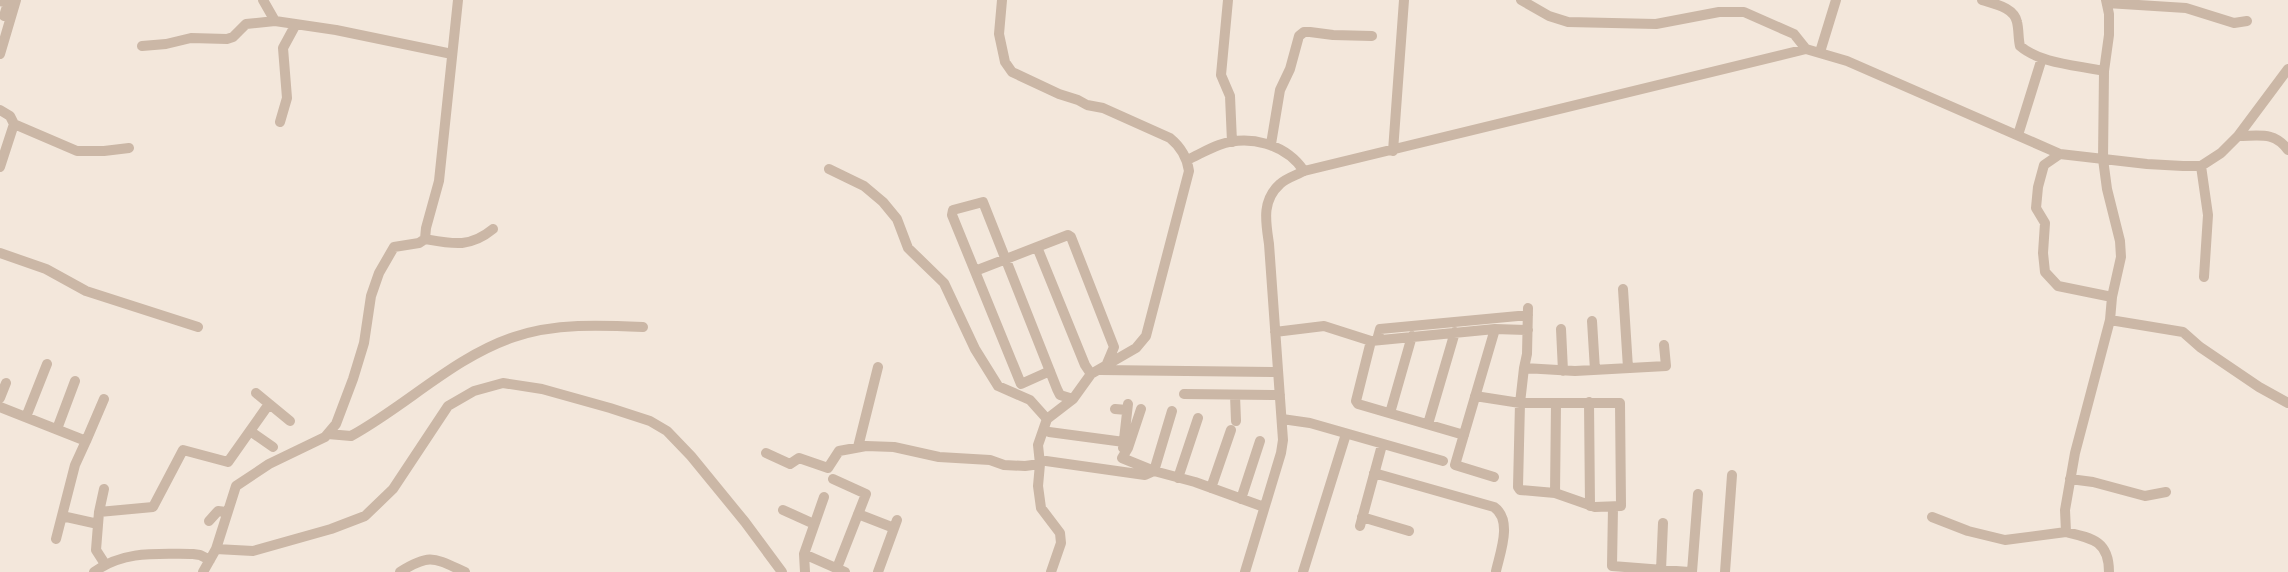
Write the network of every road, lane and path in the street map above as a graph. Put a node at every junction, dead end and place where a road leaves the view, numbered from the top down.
1 (16, 0) edge
2 (263, 0) edge
3 (458, 0) edge
4 (1002, 0) edge
5 (1228, 0) edge
6 (1404, 0) edge
7 (1521, 0) edge
8 (1836, 0) edge
9 (1982, 0) edge
10 (0, 1) edge
11 (2106, 1) edge
12 (275, 21) junction
13 (2248, 21) dead end
14 (296, 24) junction
15 (0, 30) edge
16 (1372, 36) dead end
17 (142, 46) dead end
18 (1806, 49) junction
19 (1820, 52) junction
20 (0, 54) edge
21 (452, 54) junction
22 (2042, 58) junction
23 (2288, 69) edge
24 (2104, 71) junction
25 (0, 110) edge
26 (280, 122) dead end
27 (14, 124) junction
28 (2018, 135) junction
29 (2238, 136) junction
30 (1232, 142) junction
31 (1271, 144) junction
32 (129, 148) dead end
33 (2288, 150) edge
34 (1393, 151) junction
35 (2060, 154) junction
36 (2103, 159) junction
37 (1187, 160) junction
38 (0, 166) edge
39 (2201, 166) junction
40 (829, 168) dead end
41 (1304, 171) junction
42 (493, 229) dead end
43 (425, 239) junction
44 (1037, 247) junction
45 (0, 253) edge
46 (1006, 259) junction
47 (975, 271) junction
48 (2204, 277) dead end
49 (1623, 289) dead end
50 (2112, 297) junction
51 (2110, 320) junction
52 (1592, 321) dead end
53 (198, 327) dead end
54 (643, 327) dead end
55 (1495, 329) junction
56 (1561, 329) dead end
57 (1528, 330) junction
58 (1275, 332) junction
59 (1455, 332) junction
60 (1391, 333) junction
61 (1412, 336) junction
62 (1374, 340) junction
63 (1664, 345) dead end
64 (47, 364) dead end
65 (878, 366) dead end
66 (1524, 368) junction
67 (1628, 368) junction
68 (1098, 370) junction
69 (1595, 370) junction
70 (1050, 371) junction
71 (1563, 371) junction
72 (1278, 372) junction
73 (75, 380) dead end
74 (6, 383) dead end
75 (256, 393) dead end
76 (1184, 394) dead end
77 (1235, 395) junction
78 (1280, 395) junction
79 (1475, 396) junction
80 (0, 398) edge
81 (104, 399) dead end
82 (1073, 399) junction
83 (1589, 402) junction
84 (2288, 402) edge
85 (1520, 403) junction
86 (1556, 403) junction
87 (269, 404) junction
88 (0, 407) edge
89 (1115, 409) dead end
90 (1141, 409) dead end
91 (1172, 411) dead end
92 (1390, 413) junction
93 (26, 417) junction
94 (1198, 418) dead end
95 (1282, 419) junction
96 (1047, 420) junction
97 (290, 421) dead end
98 (1428, 424) junction
99 (57, 429) junction
100 (250, 431) junction
101 (1049, 432) dead end
102 (328, 434) junction
103 (1346, 434) junction
104 (1464, 435) junction
105 (86, 440) junction
106 (1260, 441) dead end
107 (1124, 442) junction
108 (1382, 445) junction
109 (273, 447) dead end
110 (858, 447) junction
111 (766, 453) dead end
112 (1122, 458) junction
113 (1443, 461) dead end
114 (1043, 462) junction
115 (1154, 471) junction
116 (1121, 472) junction
117 (1374, 473) junction
118 (1732, 475) dead end
119 (1494, 477) dead end
120 (1178, 478) junction
121 (833, 479) dead end
122 (2070, 479) junction
123 (1211, 488) junction
124 (104, 489) dead end
125 (2166, 492) dead end
126 (1555, 493) junction
127 (1698, 494) dead end
128 (824, 497) dead end
129 (1241, 498) junction
130 (1590, 506) junction
131 (1264, 507) junction
132 (1612, 507) junction
133 (783, 510) dead end
134 (99, 512) junction
135 (226, 512) junction
136 (858, 514) junction
137 (62, 516) junction
138 (1932, 517) dead end
139 (209, 521) dead end
140 (1663, 523) dead end
141 (98, 524) junction
142 (814, 524) junction
143 (1409, 531) dead end
144 (2066, 532) junction
145 (56, 539) dead end
146 (216, 549) junction
147 (804, 554) junction
148 (210, 560) junction
149 (105, 564) junction
150 (841, 570) edge
151 (1661, 570) junction
152 (1496, 571) edge
153 (94, 572) edge
154 (203, 572) edge
155 (400, 572) edge
156 (465, 572) edge
157 (782, 572) edge
158 (805, 572) edge
159 (878, 572) edge
160 (1051, 572) edge
161 (1245, 572) edge
162 (1303, 572) edge
163 (1690, 572) edge
164 (1725, 572) edge
165 (2109, 572) edge

1 - 20 street
2 - 12 street
3 - 21 street
4 - 37 street
5 - 30 street
6 - 34 street
7 - 18 street
8 - 19 street
9 - 22 street
10 - 15 street
11 - 13 street
11 - 24 street
12 - 14 street
12 - 17 street
14 - 21 street
14 - 26 street
16 - 31 street
18 - 19 street
18 - 34 street
19 - 28 street
21 - 43 street
22 - 24 street
22 - 28 street
23 - 29 street
24 - 36 street
25 - 27 street
27 - 32 street
27 - 38 street
28 - 35 street
29 - 33 street
29 - 39 street
30 - 31 street
30 - 37 street
31 - 41 street
34 - 41 street
35 - 36 street
35 - 50 street
36 - 39 street
36 - 50 street
37 - 68 street
39 - 48 street
40 - 96 street
41 - 58 street
42 - 43 street
43 - 102 street
44 - 46 street
44 - 68 street
44 - 68 street
45 - 53 street
46 - 47 street
46 - 47 street
46 - 70 street
47 - 70 street
49 - 67 street
50 - 51 street
51 - 84 street
51 - 122 street
52 - 69 street
54 - 102 street
55 - 57 street
55 - 59 street
55 - 79 street
56 - 71 street
57 - 60 street
57 - 66 street
58 - 62 street
58 - 72 street
59 - 61 street
59 - 98 street
60 - 61 street
60 - 62 street
61 - 92 street
62 - 92 street
63 - 67 street
64 - 93 street
65 - 110 street
66 - 71 street
66 - 85 street
67 - 69 street
68 - 72 street
68 - 82 street
69 - 71 street
70 - 82 street
72 - 78 street
73 - 99 street
74 - 80 street
75 - 87 street
76 - 77 street
77 - 78 street
77 - 123 street
78 - 95 street
79 - 85 street
79 - 104 street
81 - 105 street
82 - 96 street
83 - 86 street
83 - 130 street
83 - 132 street
85 - 86 street
85 - 126 street
86 - 126 street
87 - 97 street
87 - 100 street
88 - 93 street
89 - 107 street
90 - 112 street
91 - 115 street
92 - 98 street
93 - 99 street
94 - 120 street
95 - 103 street
95 - 131 street
96 - 114 street
98 - 104 street
99 - 105 street
100 - 109 street
100 - 134 street
101 - 107 street
102 - 135 street
103 - 108 street
103 - 162 street
104 - 119 street
105 - 137 street
106 - 129 street
107 - 112 street
108 - 113 street
108 - 117 street
110 - 111 street
110 - 114 street
112 - 115 street
112 - 116 street
114 - 116 street
114 - 160 street
115 - 116 street
115 - 120 street
117 - 143 street
117 - 152 street
118 - 164 street
120 - 123 street
121 - 136 street
122 - 125 street
122 - 144 street
123 - 129 street
124 - 134 street
126 - 130 street
127 - 163 street
128 - 142 street
129 - 131 street
130 - 132 street
131 - 161 street
132 - 151 street
133 - 142 street
134 - 141 street
135 - 139 street
135 - 146 street
136 - 150 street
136 - 159 street
137 - 141 street
137 - 145 street
138 - 144 street
140 - 151 street
141 - 149 street
142 - 147 street
144 - 165 street
146 - 148 street
146 - 157 street
147 - 150 street
147 - 158 street
148 - 149 street
148 - 154 street
149 - 153 street
151 - 163 street
155 - 156 street

